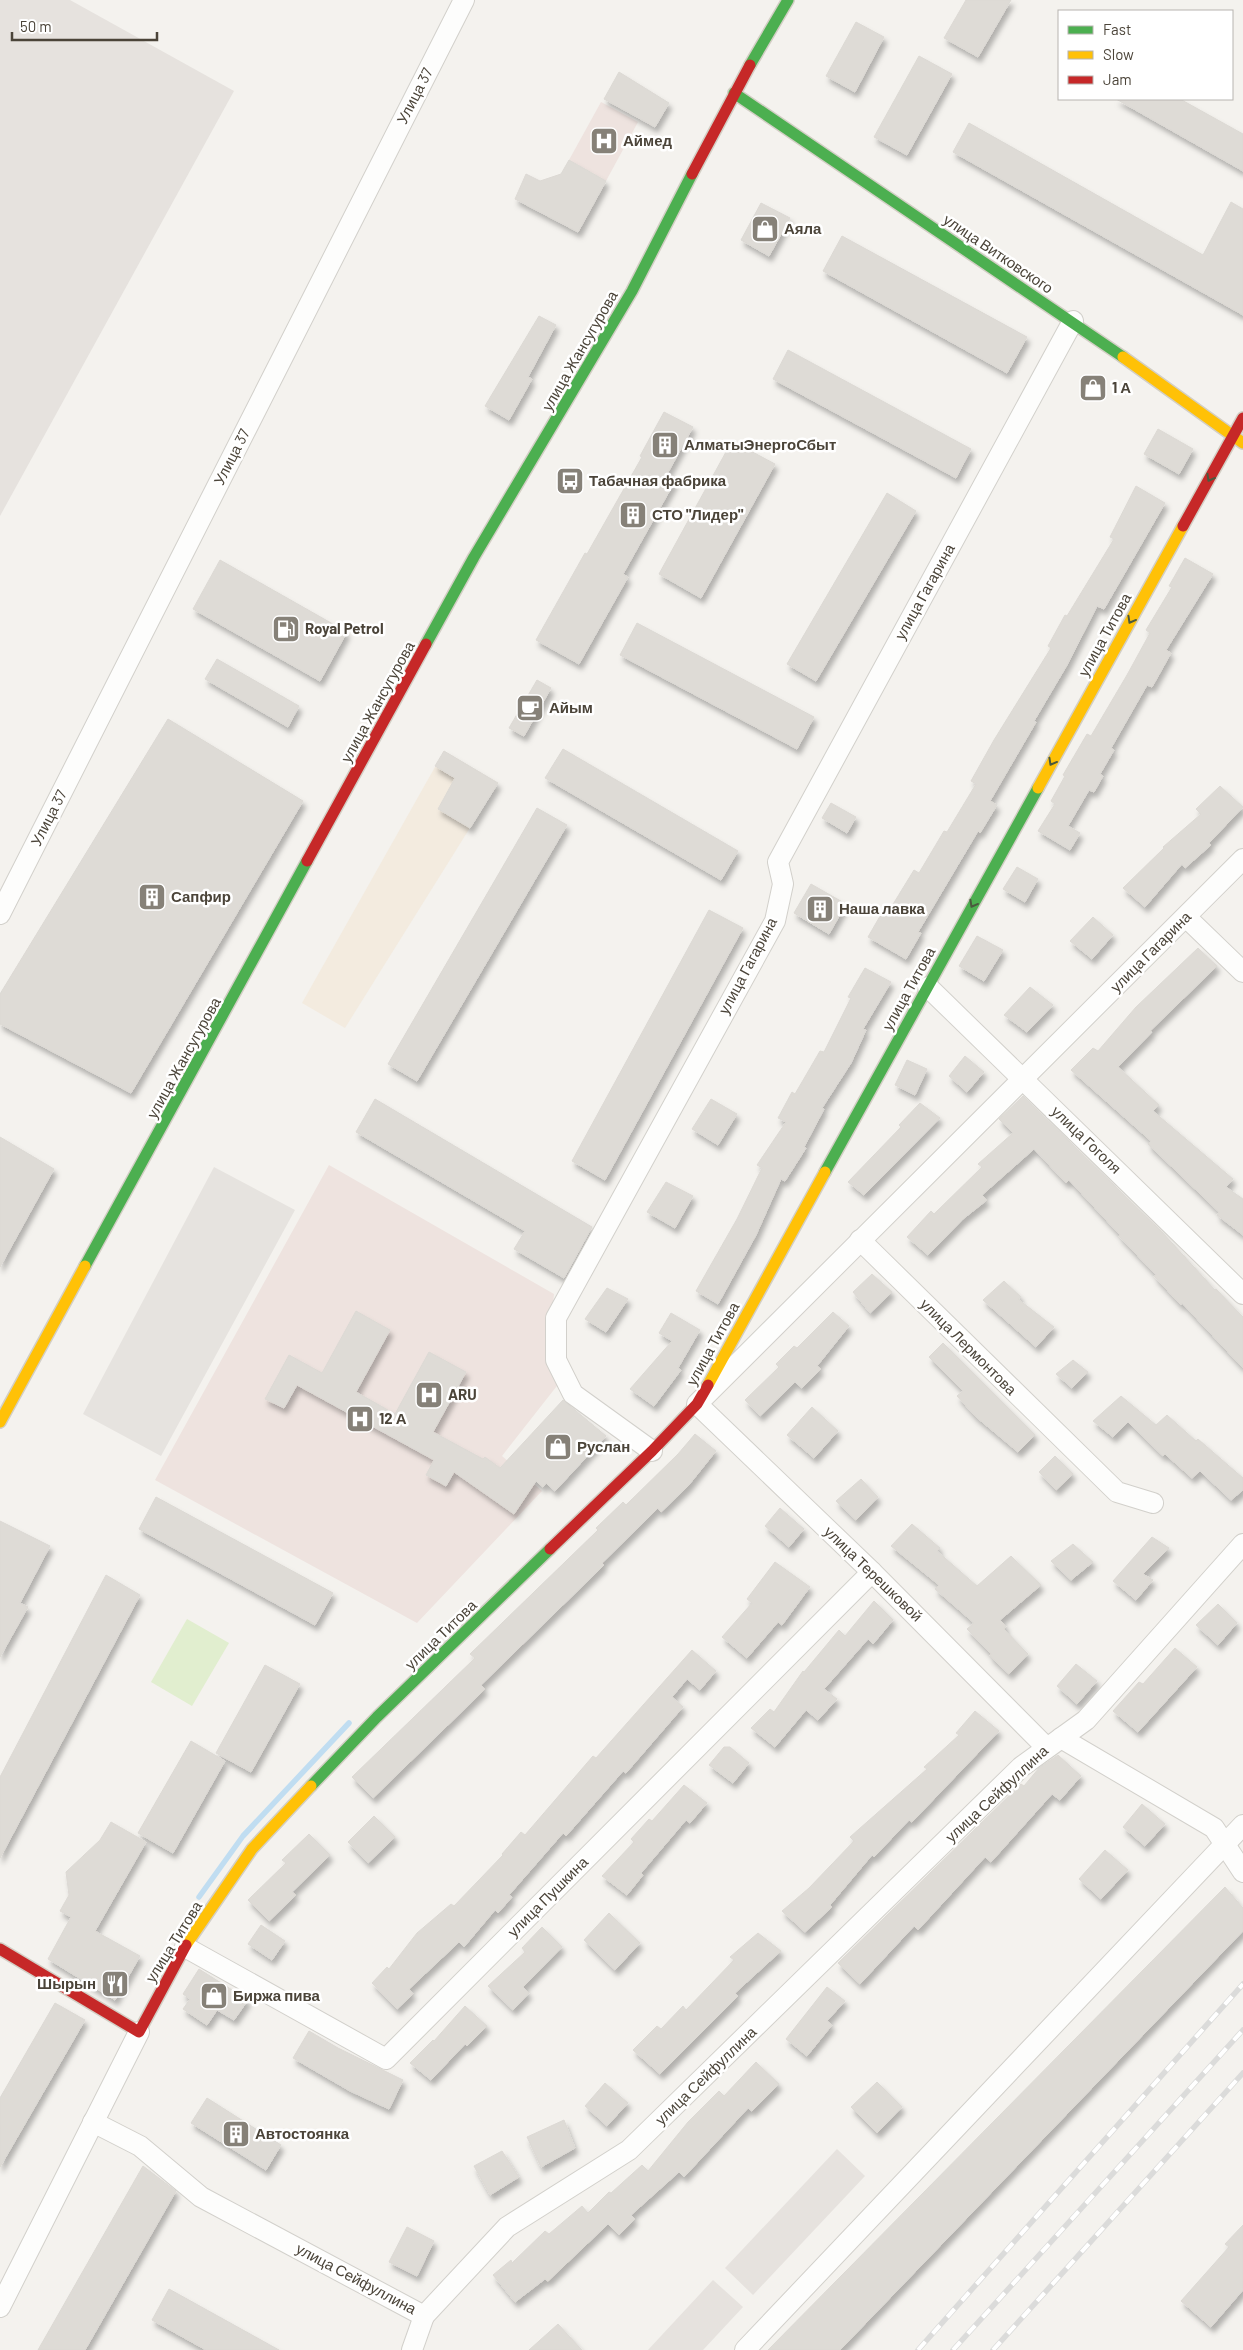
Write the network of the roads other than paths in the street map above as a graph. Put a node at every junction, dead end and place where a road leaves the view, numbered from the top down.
1 (464, 0) edge
2 (788, 0) edge
3 (734, 93) junction
4 (1073, 322) junction
5 (1243, 418) edge
6 (1233, 435) junction
7 (1243, 443) edge
8 (1243, 859) edge
9 (0, 914) edge
10 (1186, 917) junction
11 (1243, 972) edge
12 (928, 987) junction
13 (1023, 1079) junction
14 (860, 1240) junction
15 (1243, 1294) edge
16 (697, 1404) junction
17 (0, 1422) edge
18 (652, 1451) junction
19 (1153, 1503) dead end
20 (1243, 1544) edge
21 (872, 1572) junction
22 (1053, 1743) junction
23 (1243, 1825) edge
24 (1226, 1845) junction
25 (1243, 1872) edge
26 (185, 1947) junction
27 (0, 1949) edge
28 (139, 2032) junction
29 (93, 2122) junction
30 (0, 2307) edge
31 (424, 2316) junction
32 (412, 2350) edge
33 (745, 2350) edge

1 - 9 street, Улица 37
2 - 3 street, улица Жансугурова
3 - 4 street, улица Витковского
3 - 17 street, улица Жансугурова
4 - 6 street, улица Витковского
4 - 18 street, улица Гагарина
5 - 6 street, улица Титова
6 - 7 street, улица Витковского
6 -> 12 street, улица Титова
8 - 10 street, улица Гагарина
10 - 11 street
10 - 13 street, улица Гагарина
12 - 13 street, улица Гоголя
12 - 16 street, улица Титова
13 - 14 street, улица Гагарина
13 - 15 street, улица Гоголя
14 - 16 street, улица Гагарина
14 - 19 street, улица Лермонтова
16 - 18 street, улица Титова
16 - 21 street, улица Терешковой
18 - 26 street, улица Титова
20 - 22 street, улица Сейфуллина
21 - 22 street, улица Терешковой
21 - 26 street, улица Пушкина
22 - 24 street, улица Терешковой
22 - 31 street, улица Сейфуллина
23 - 24 street
24 - 25 street, улица Терешковой
24 - 33 street
26 - 28 street, улица Титова
27 - 28 street
28 - 29 street
29 - 30 street
29 - 31 street, улица Сейфуллина
31 - 32 street

